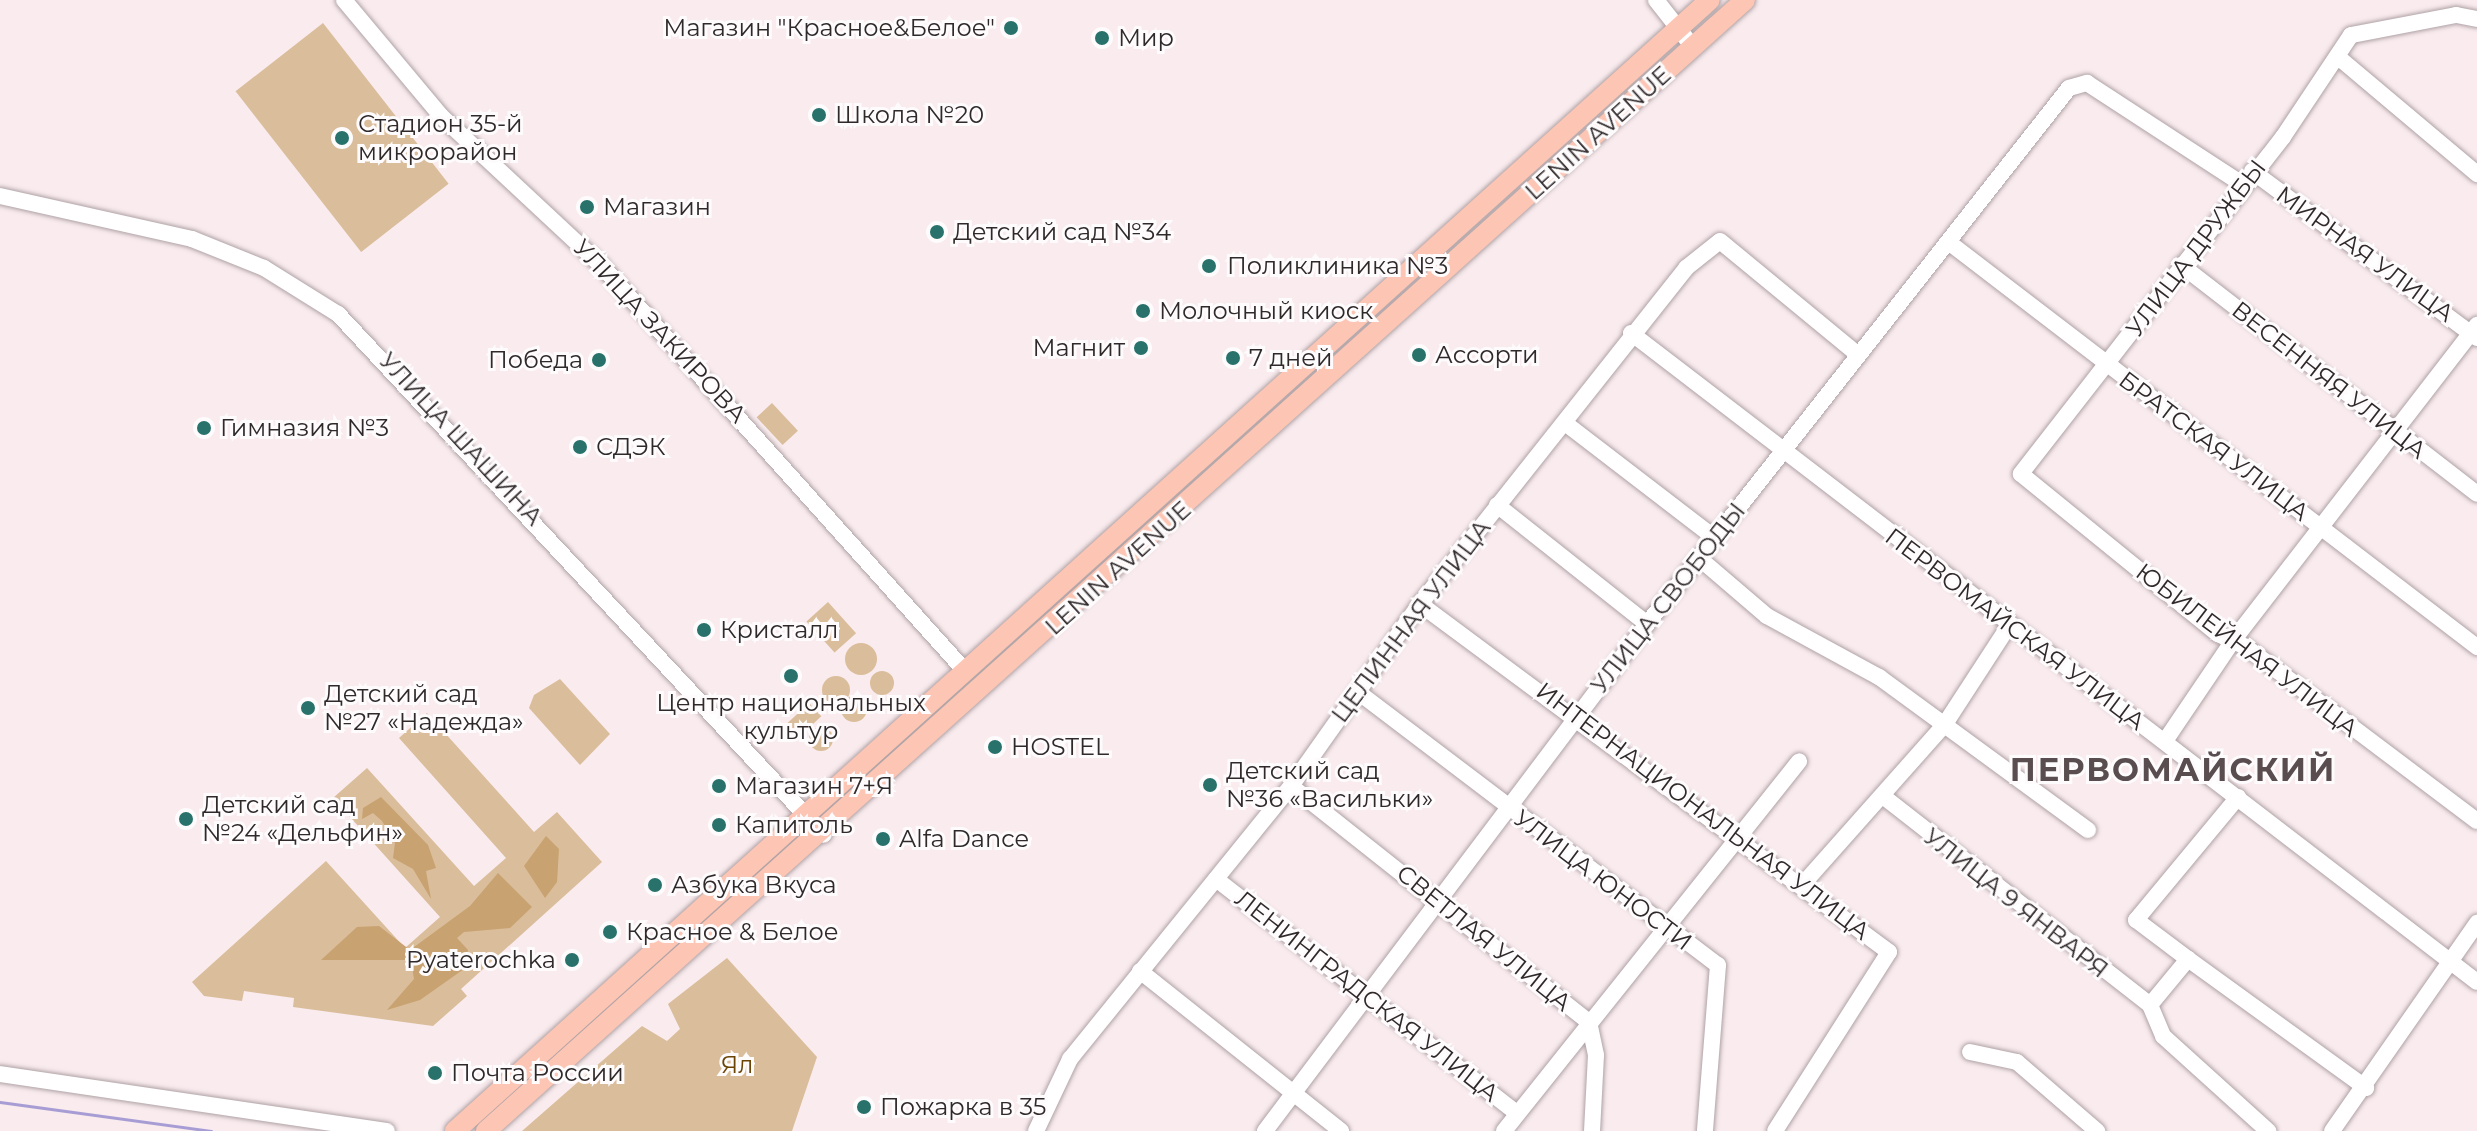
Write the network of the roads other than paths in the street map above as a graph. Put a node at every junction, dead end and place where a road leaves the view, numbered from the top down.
1 (344, 0) edge
2 (1656, 0) edge
3 (1710, 0) edge
4 (1745, 0) edge
5 (2477, 19) edge
6 (1676, 30) junction
7 (1693, 47) junction
8 (2338, 57) junction
9 (2087, 83) joint
10 (2477, 174) edge
11 (2247, 177) junction
12 (0, 196) edge
13 (1951, 244) junction
14 (2181, 265) junction
15 (2475, 332) edge
16 (1631, 333) junction
17 (1856, 353) junction
18 (2108, 365) junction
19 (1565, 423) junction
20 (2395, 433) junction
21 (1779, 452) junction
22 (2021, 474) joint
23 (2477, 494) edge
24 (1497, 505) junction
25 (1146, 509) junction
26 (1163, 527) junction
27 (2321, 527) junction
28 (1715, 538) junction
29 (1699, 558) junction
30 (1420, 604) junction
31 (1647, 624) junction
32 (2010, 624) junction
33 (2232, 642) junction
34 (2477, 647) edge
35 (966, 672) junction
36 (1358, 692) junction
37 (1577, 716) junction
38 (1945, 724) junction
39 (2165, 741) junction
40 (1799, 761) dead end
41 (1291, 786) junction
42 (1884, 797) junction
43 (2238, 797) junction
44 (1509, 807) junction
45 (807, 816) junction
46 (2477, 821) edge
47 (2088, 830) dead end
48 (1739, 834) junction
49 (824, 835) junction
50 (1216, 879) junction
51 (1803, 884) junction
52 (1442, 902) junction
53 (2477, 923) edge
54 (1664, 928) junction
55 (2447, 958) junction
56 (2188, 959) junction
57 (1140, 971) junction
58 (2477, 982) edge
59 (1368, 997) junction
60 (2150, 1005) junction
61 (1589, 1022) junction
62 (1970, 1052) dead end
63 (0, 1074) edge
64 (2366, 1088) junction
65 (1295, 1094) junction
66 (1517, 1113) junction
67 (2271, 1130) edge
68 (387, 1131) edge
69 (455, 1131) edge
70 (486, 1131) edge
71 (1036, 1131) edge
72 (1265, 1131) edge
73 (1341, 1131) edge
74 (1504, 1131) edge
75 (1592, 1131) edge
76 (1705, 1131) edge
77 (1775, 1131) edge
78 (2097, 1131) edge
79 (2332, 1131) edge

1 - 35 street, УЛИЦА ЗАКИРОВА
2 - 6 street
3 - 6 main road, LENIN AVENUE
4 - 7 main road, LENIN AVENUE
5 - 8 street, УЛИЦА ДРУЖБЫ
6 - 7 street
6 - 25 main road, LENIN AVENUE
7 - 26 main road, LENIN AVENUE
8 - 10 street
8 - 11 street, УЛИЦА ДРУЖБЫ
9 - 11 street, МИРНАЯ УЛИЦА
9 - 13 street, УЛИЦА СВОБОДЫ
11 - 14 street, УЛИЦА ДРУЖБЫ
11 - 15 street, МИРНАЯ УЛИЦА
12 - 45 street, УЛИЦА ШАШИНА
13 - 17 street, УЛИЦА СВОБОДЫ
13 - 18 street, БРАТСКАЯ УЛИЦА
14 - 18 street, УЛИЦА ДРУЖБЫ
14 - 20 street, ВЕСЕННЯЯ УЛИЦА
15 - 20 street
16 - 17 street, ЦЕЛИННАЯ УЛИЦА
16 - 19 street, ЦЕЛИННАЯ УЛИЦА
16 - 21 street, ПЕРВОМАЙСКАЯ УЛИЦА
17 - 21 street, УЛИЦА СВОБОДЫ
18 - 22 street, УЛИЦА ДРУЖБЫ
18 - 27 street, БРАТСКАЯ УЛИЦА
19 - 24 street, ЦЕЛИННАЯ УЛИЦА
19 - 28 street
20 - 23 street, ВЕСЕННЯЯ УЛИЦА
20 - 27 street
21 - 28 street, УЛИЦА СВОБОДЫ
21 - 32 street, ПЕРВОМАЙСКАЯ УЛИЦА
22 - 33 street, ЮБИЛЕЙНАЯ УЛИЦА
24 - 30 street, ЦЕЛИННАЯ УЛИЦА
24 - 31 street
25 - 26 main road
25 - 35 main road, LENIN AVENUE
26 - 49 main road, LENIN AVENUE
27 - 33 street
27 - 34 street, БРАТСКАЯ УЛИЦА
28 - 29 street, УЛИЦА СВОБОДЫ
29 - 31 street, УЛИЦА СВОБОДЫ
29 - 38 street
30 - 36 street, ЦЕЛИННАЯ УЛИЦА
30 - 37 street, ИНТЕРНАЦИОНАЛЬНАЯ УЛИЦА
31 - 37 street, УЛИЦА СВОБОДЫ
32 - 38 street
32 - 39 street, ПЕРВОМАЙСКАЯ УЛИЦА
33 - 39 street
33 - 46 street, ЮБИЛЕЙНАЯ УЛИЦА
35 - 45 main road, LENIN AVENUE
36 - 41 street, ЦЕЛИННАЯ УЛИЦА
36 - 44 street, УЛИЦА ЮНОСТИ
37 - 44 street, УЛИЦА СВОБОДЫ
37 - 48 street, ИНТЕРНАЦИОНАЛЬНАЯ УЛИЦА
38 - 42 street
38 - 47 street
39 - 43 street, ПЕРВОМАЙСКАЯ УЛИЦА
40 - 48 street
41 - 50 street, ЦЕЛИННАЯ УЛИЦА
41 - 52 street, СВЕТЛАЯ УЛИЦА
42 - 51 street
42 - 60 street, УЛИЦА 9 ЯНВАРЯ
43 - 55 street, ПЕРВОМАЙСКАЯ УЛИЦА
43 - 56 street
44 - 52 street, УЛИЦА СВОБОДЫ
44 - 54 street, УЛИЦА ЮНОСТИ
45 - 49 street, УЛИЦА ШАШИНА
45 - 69 main road, LENIN AVENUE
48 - 51 street, ИНТЕРНАЦИОНАЛЬНАЯ УЛИЦА
48 - 54 street
49 - 70 main road, LENIN AVENUE
50 - 57 street, ЦЕЛИННАЯ УЛИЦА
50 - 59 street, ЛЕНИНГРАДСКАЯ УЛИЦА
51 - 77 street, ИНТЕРНАЦИОНАЛЬНАЯ УЛИЦА
52 - 59 street, УЛИЦА СВОБОДЫ
52 - 61 street, СВЕТЛАЯ УЛИЦА
53 - 55 street
54 - 61 street
54 - 76 street, УЛИЦА ЮНОСТИ
55 - 58 street, ПЕРВОМАЙСКАЯ УЛИЦА
55 - 64 street
56 - 60 street
56 - 64 street
57 - 65 street
57 - 71 street, ЦЕЛИННАЯ УЛИЦА
59 - 65 street, УЛИЦА СВОБОДЫ
59 - 66 street, ЛЕНИНГРАДСКАЯ УЛИЦА
60 - 67 street, УЛИЦА 9 ЯНВАРЯ
61 - 66 street
61 - 75 street, СВЕТЛАЯ УЛИЦА
62 - 78 street
63 - 68 street
64 - 79 street
65 - 72 street, УЛИЦА СВОБОДЫ
65 - 73 street
66 - 74 street

